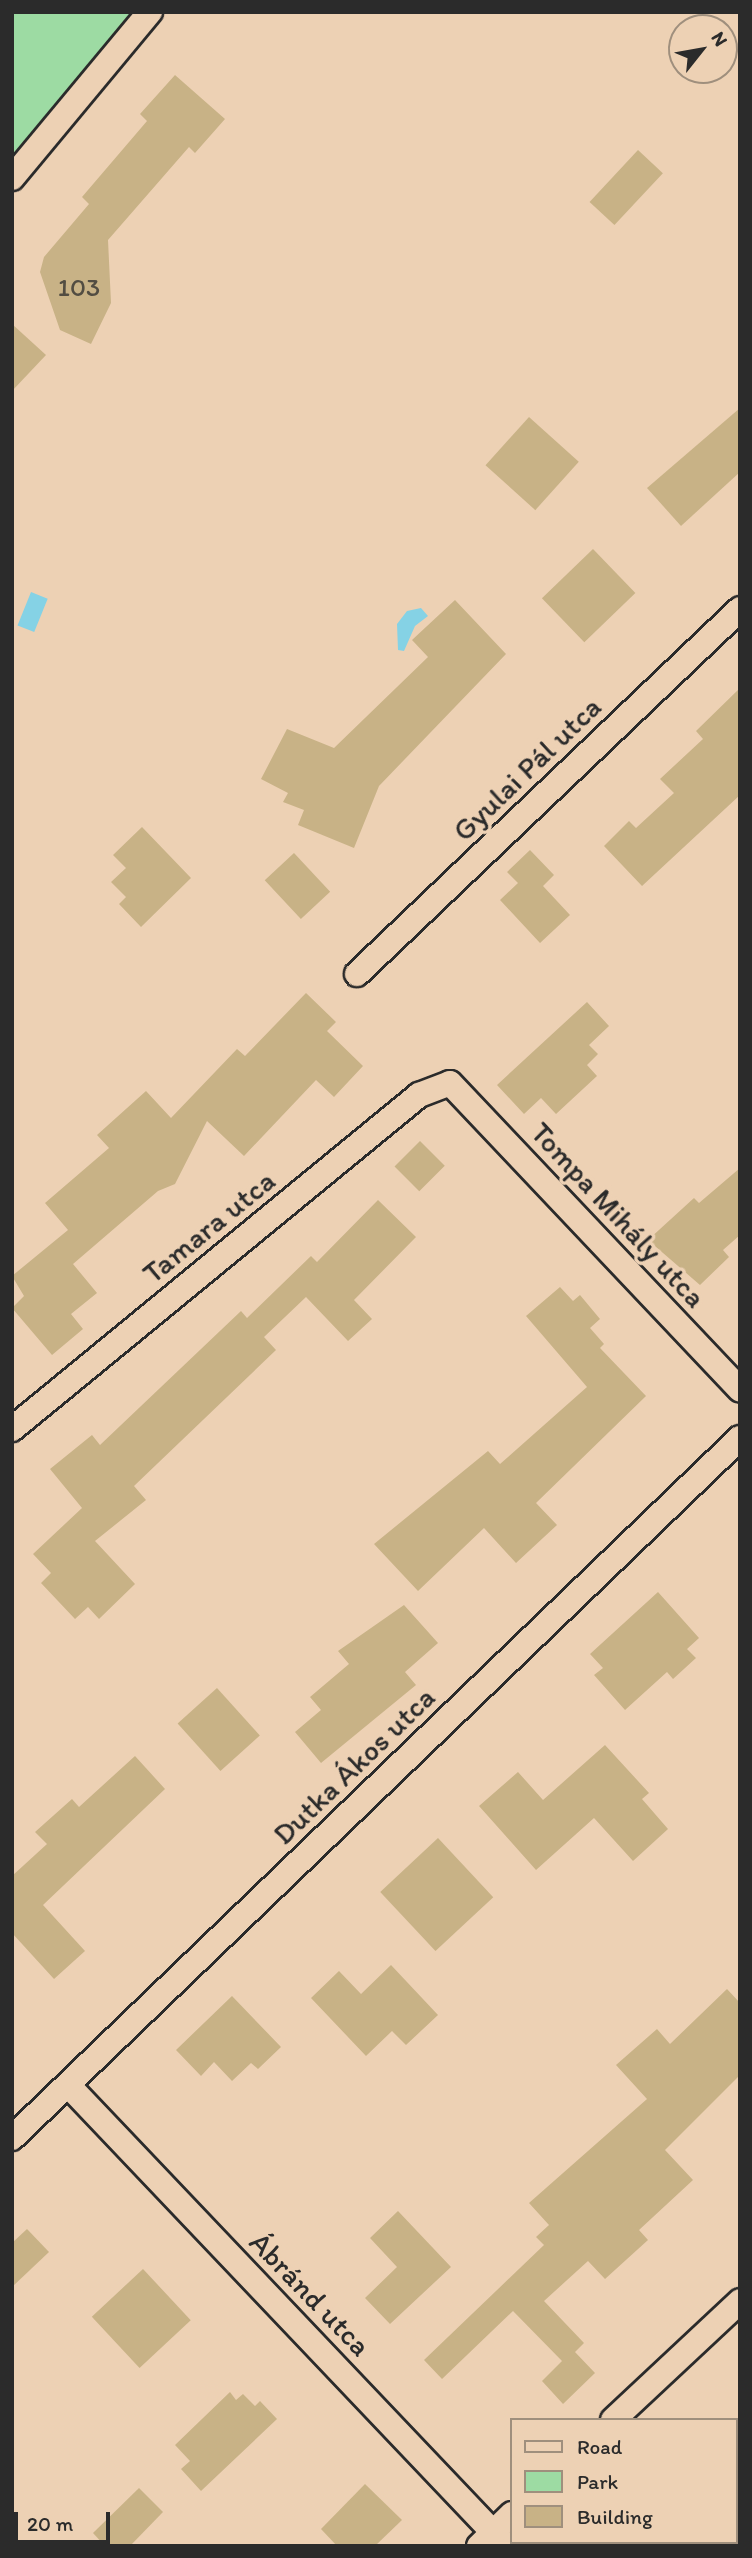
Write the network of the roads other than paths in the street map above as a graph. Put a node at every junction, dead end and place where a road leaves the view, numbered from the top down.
1 (150, 12) edge
2 (12, 178) edge
3 (740, 609) edge
4 (357, 974) dead end
5 (450, 1083) joint
6 (740, 1390) edge
7 (12, 1429) edge
8 (740, 1438) edge
9 (68, 2085) junction
10 (12, 2138) edge
11 (740, 2301) edge
12 (615, 2418) edge
13 (510, 2517) edge
14 (493, 2541) edge

1 - 2 street
3 - 4 street, Gyulai Pál utca
5 - 6 street, Tompa Mihály utca
5 - 7 street, Tamara utca
8 - 9 street, Dutka Ákos utca
9 - 10 street, Dutka Ákos utca
9 - 14 street, Ábránd utca
11 - 12 street
13 - 14 street

